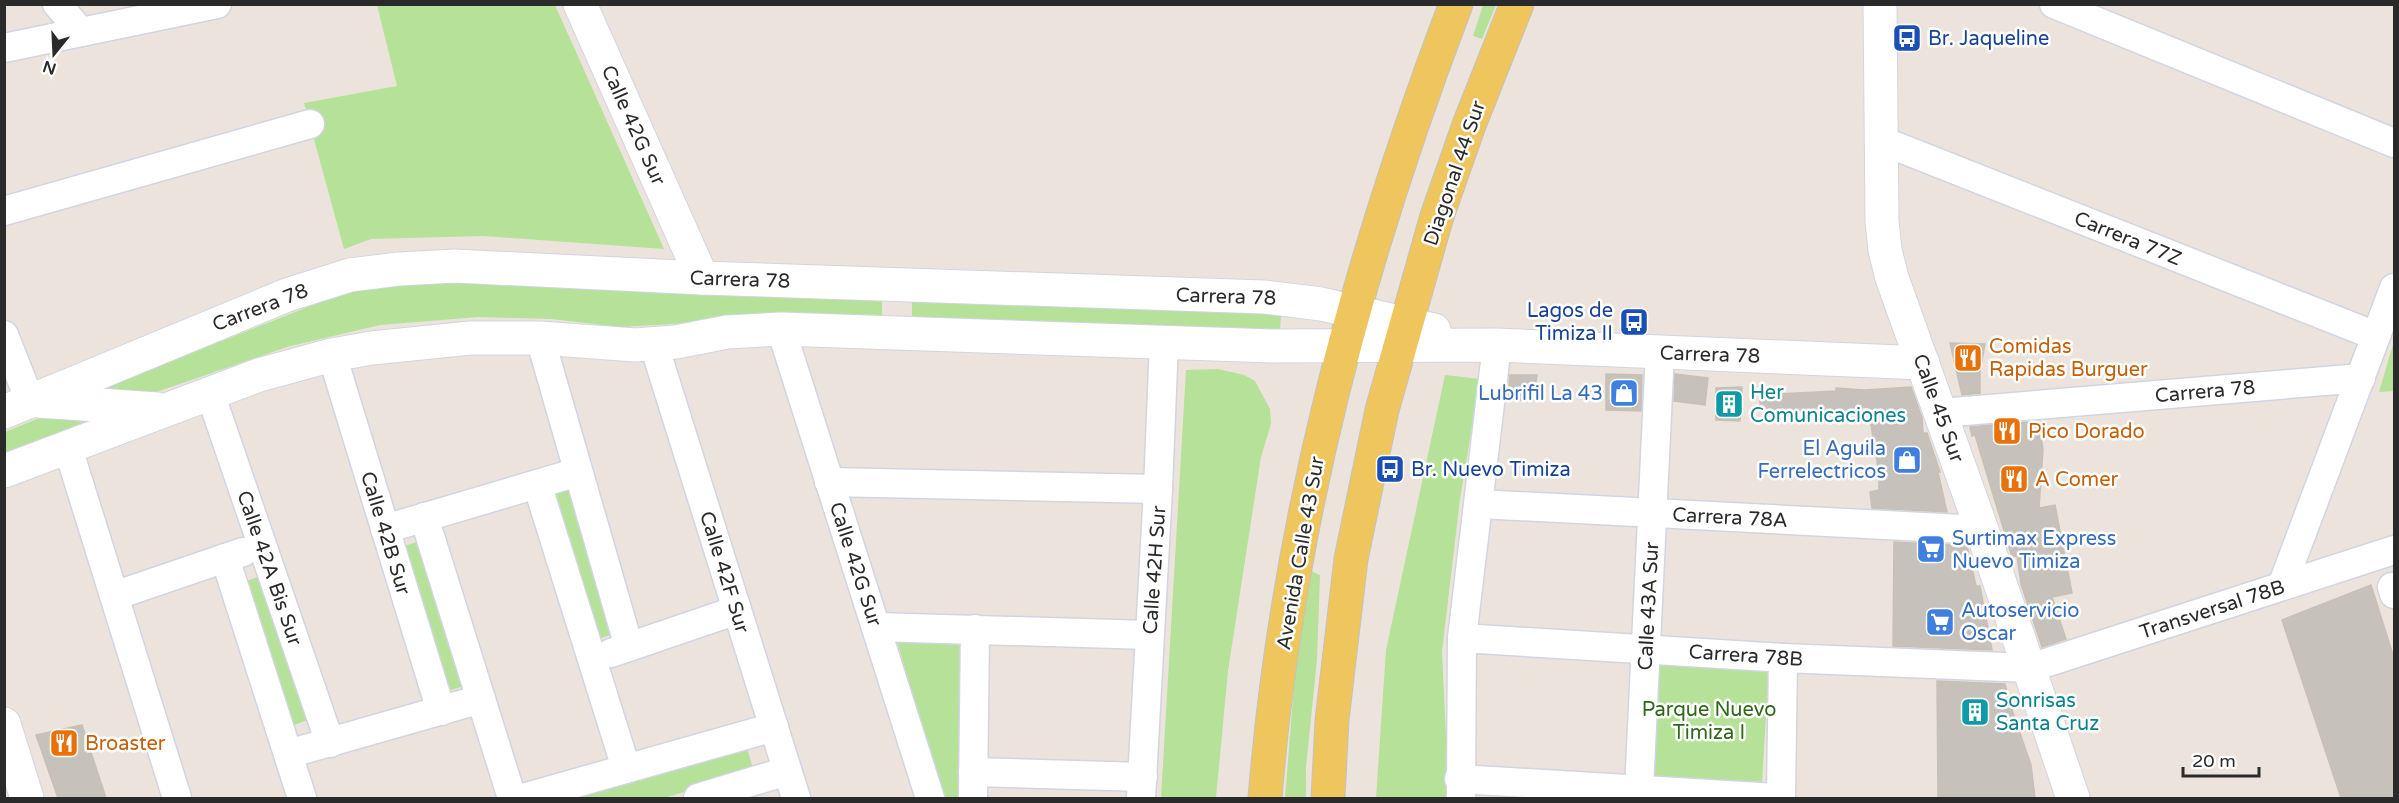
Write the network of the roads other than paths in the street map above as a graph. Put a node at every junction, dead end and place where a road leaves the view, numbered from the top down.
1 (57, 4) edge
2 (580, 4) edge
3 (1456, 4) edge
4 (1517, 4) edge
5 (1880, 4) edge
6 (2054, 4) edge
7 (211, 5) edge
8 (81, 32) junction
9 (4, 48) edge
10 (310, 124) dead end
11 (1880, 140) junction
12 (2394, 143) edge
13 (4, 211) edge
14 (702, 278) junction
15 (896, 285) junction
16 (2394, 288) edge
17 (1353, 311) junction
18 (781, 329) junction
19 (895, 333) junction
20 (4, 335) edge
21 (1403, 335) junction
22 (2376, 336) junction
23 (540, 338) junction
24 (1164, 341) junction
25 (654, 345) junction
26 (1343, 345) junction
27 (1497, 345) junction
28 (1660, 352) junction
29 (332, 355) junction
30 (1923, 363) junction
31 (2361, 378) junction
32 (210, 393) junction
33 (17, 406) edge
34 (167, 410) junction
35 (1941, 413) junction
36 (68, 448) junction
37 (4, 471) edge
38 (578, 472) junction
39 (829, 482) junction
40 (537, 484) junction
41 (1158, 489) junction
42 (1479, 504) junction
43 (1652, 513) junction
44 (424, 517) junction
45 (385, 529) junction
46 (1982, 530) junction
47 (262, 546) junction
48 (2394, 550) edge
49 (225, 558) junction
50 (2282, 586) junction
51 (114, 596) junction
52 (737, 610) junction
53 (876, 627) junction
54 (975, 629) junction
55 (1149, 635) junction
56 (1462, 638) junction
57 (629, 647) junction
58 (1646, 648) junction
59 (1783, 658) junction
60 (592, 660) junction
61 (2030, 668) junction
62 (481, 699) junction
63 (441, 711) junction
64 (4, 724) edge
65 (774, 727) junction
66 (330, 743) junction
67 (288, 754) junction
68 (626, 768) junction
69 (787, 771) junction
70 (17, 782) edge
71 (973, 785) edge
72 (1142, 788) edge
73 (1460, 789) edge
74 (1639, 789) junction
75 (177, 798) edge
76 (302, 798) edge
77 (512, 798) edge
78 (523, 798) edge
79 (698, 798) edge
80 (796, 798) edge
81 (930, 798) edge
82 (1265, 798) edge
83 (1328, 798) edge
84 (1779, 798) edge
85 (2073, 798) edge

1 - 8 street
2 - 14 street, Calle 42G Sur
3 - 17 main road
4 - 21 main road, Diagonal 44 Sur
5 - 11 street, Calle 45 Sur
6 - 12 street
7 - 8 street
8 - 9 street
10 - 13 street
11 - 22 street, Carrera 77Z
11 - 30 street, Calle 45 Sur
14 - 15 street, Carrera 78
14 - 33 street, Carrera 78
15 - 17 street, Carrera 78
15 - 19 street
16 - 22 street
17 - 21 street, Carrera 78
17 - 26 main road, Avenida Calle 43 Sur
18 - 19 street, Carrera 78
18 - 25 street, Carrera 78
18 - 39 street, Calle 42G Sur
19 - 24 street, Carrera 78
20 - 33 street
21 - 26 street, Carrera 78
21 - 27 street, Carrera 78
21 - 83 main road
22 - 31 street
23 - 25 street, Carrera 78
23 - 29 street, Carrera 78
23 - 38 street
24 - 26 street, Carrera 78
24 - 41 street, Calle 42H Sur
25 - 52 street, Calle 42F Sur
26 - 82 main road, Avenida Calle 43 Sur
27 - 28 street, Carrera 78
27 - 42 street
28 - 30 street, Carrera 78
28 - 43 street, Calle 43A Sur
29 - 32 street, Carrera 78
29 - 45 street, Calle 42B Sur
30 - 35 street, Calle 45 Sur
31 - 35 street, Carrera 78
31 - 50 street
32 - 34 street, Carrera 78
32 - 47 street, Calle 42A Bis Sur
33 - 34 street
34 - 36 street, Carrera 78
35 - 46 street, Calle 45 Sur
36 - 37 street, Carrera 78
36 - 51 street
38 - 40 street
38 - 57 street
39 - 41 street
39 - 53 street, Calle 42G Sur
40 - 44 street
40 - 60 street
41 - 55 street, Calle 42H Sur
42 - 43 street, Carrera 78A
42 - 56 street
43 - 46 street, Carrera 78A
43 - 58 street, Calle 43A Sur
44 - 45 street
44 - 62 street
45 - 63 street, Calle 42B Sur
46 - 61 street, Calle 45 Sur
47 - 49 street
47 - 66 street, Calle 42A Bis Sur
48 - 50 street, Transversal 78B
49 - 51 street
49 - 67 street
50 - 61 street, Transversal 78B
51 - 75 street
52 - 57 street
52 - 65 street, Calle 42F Sur
53 - 54 street
53 - 81 street, Calle 42G Sur
54 - 55 street
54 - 71 street
55 - 72 street, Calle 42H Sur
56 - 58 street, Carrera 78B
56 - 73 street
57 - 60 street
58 - 59 street, Carrera 78B
58 - 74 street, Calle 43A Sur
59 - 61 street, Carrera 78B
59 - 84 street
60 - 68 street
61 - 85 street, Calle 45 Sur
62 - 63 street
62 - 77 street
63 - 66 street
64 - 70 street
65 - 68 street
65 - 69 street, Calle 42F Sur
66 - 67 street
67 - 76 street
68 - 78 street
69 - 79 street
69 - 80 street, Calle 42F Sur
71 - 72 street
73 - 74 street
74 - 84 street

